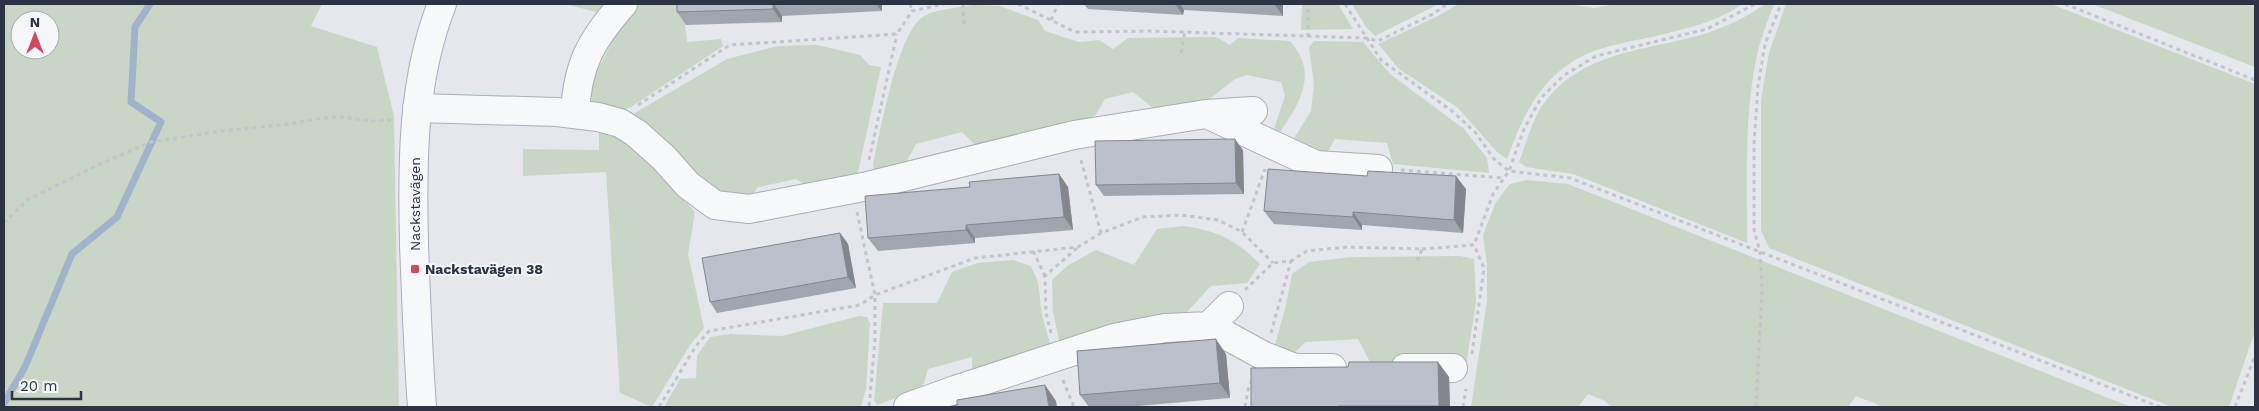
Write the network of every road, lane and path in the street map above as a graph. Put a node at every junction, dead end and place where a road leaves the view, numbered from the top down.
1 (442, 4) edge
2 (623, 4) edge
3 (910, 4) edge
4 (944, 4) edge
5 (964, 4) edge
6 (1018, 4) edge
7 (1058, 4) edge
8 (1308, 4) edge
9 (1345, 4) edge
10 (1447, 4) edge
11 (1755, 4) edge
12 (1781, 4) edge
13 (2065, 4) edge
14 (912, 11) junction
15 (1051, 20) junction
16 (964, 26) dead end
17 (1184, 32) junction
18 (897, 34) junction
19 (1308, 37) junction
20 (1366, 38) junction
21 (1181, 53) dead end
22 (2255, 80) edge
23 (1253, 110) dead end
24 (417, 114) junction
25 (575, 114) junction
26 (1206, 114) junction
27 (620, 123) junction
28 (1074, 135) junction
29 (1274, 145) junction
30 (1378, 169) joint
31 (1509, 171) junction
32 (1504, 178) junction
33 (863, 187) junction
34 (4, 223) edge
35 (1242, 232) junction
36 (1101, 233) junction
37 (1474, 244) junction
38 (1078, 247) junction
39 (1422, 249) junction
40 (1033, 251) junction
41 (1760, 252) junction
42 (1417, 261) dead end
43 (1273, 262) junction
44 (1045, 276) junction
45 (875, 295) junction
46 (1229, 306) joint
47 (1209, 326) junction
48 (2255, 356) edge
49 (1055, 358) junction
50 (1354, 368) edge
51 (1384, 368) edge
52 (1463, 372) junction
53 (422, 407) edge
54 (659, 407) edge
55 (869, 407) edge
56 (908, 407) edge
57 (1074, 407) edge
58 (1463, 407) edge
59 (1756, 407) edge
60 (2160, 407) edge
61 (2235, 407) edge

1 - 24 street, Nackstavägen
2 - 25 street
3 - 14 path
4 - 14 path
5 - 16 path
6 - 15 path
7 - 15 path
8 - 19 path
9 - 20 path
10 - 20 path
11 - 31 path
12 - 41 path
13 - 22 path
14 - 18 path
15 - 17 path
17 - 19 path
17 - 21 path
18 - 27 path
18 - 33 path
19 - 20 path
20 - 31 path
23 - 26 street
24 - 25 street
24 - 34 path
24 - 53 street, Nackstavägen
25 - 27 street
26 - 28 street
26 - 29 street
27 - 33 street
28 - 33 street
28 - 36 path
29 - 30 street
29 - 35 path
30 - 32 path
31 - 32 path
31 - 41 path
32 - 37 path
33 - 45 path
35 - 36 path
35 - 43 path
36 - 38 path
37 - 39 path
37 - 52 path
38 - 40 path
38 - 44 path
39 - 42 path
39 - 43 path
40 - 44 path
40 - 45 path
41 - 59 path
41 - 60 path
43 - 46 path
44 - 49 path
45 - 54 path
45 - 55 path
46 - 47 street
47 - 49 street
47 - 50 street
48 - 61 path
49 - 56 street
49 - 57 path
51 - 52 street
52 - 58 path

